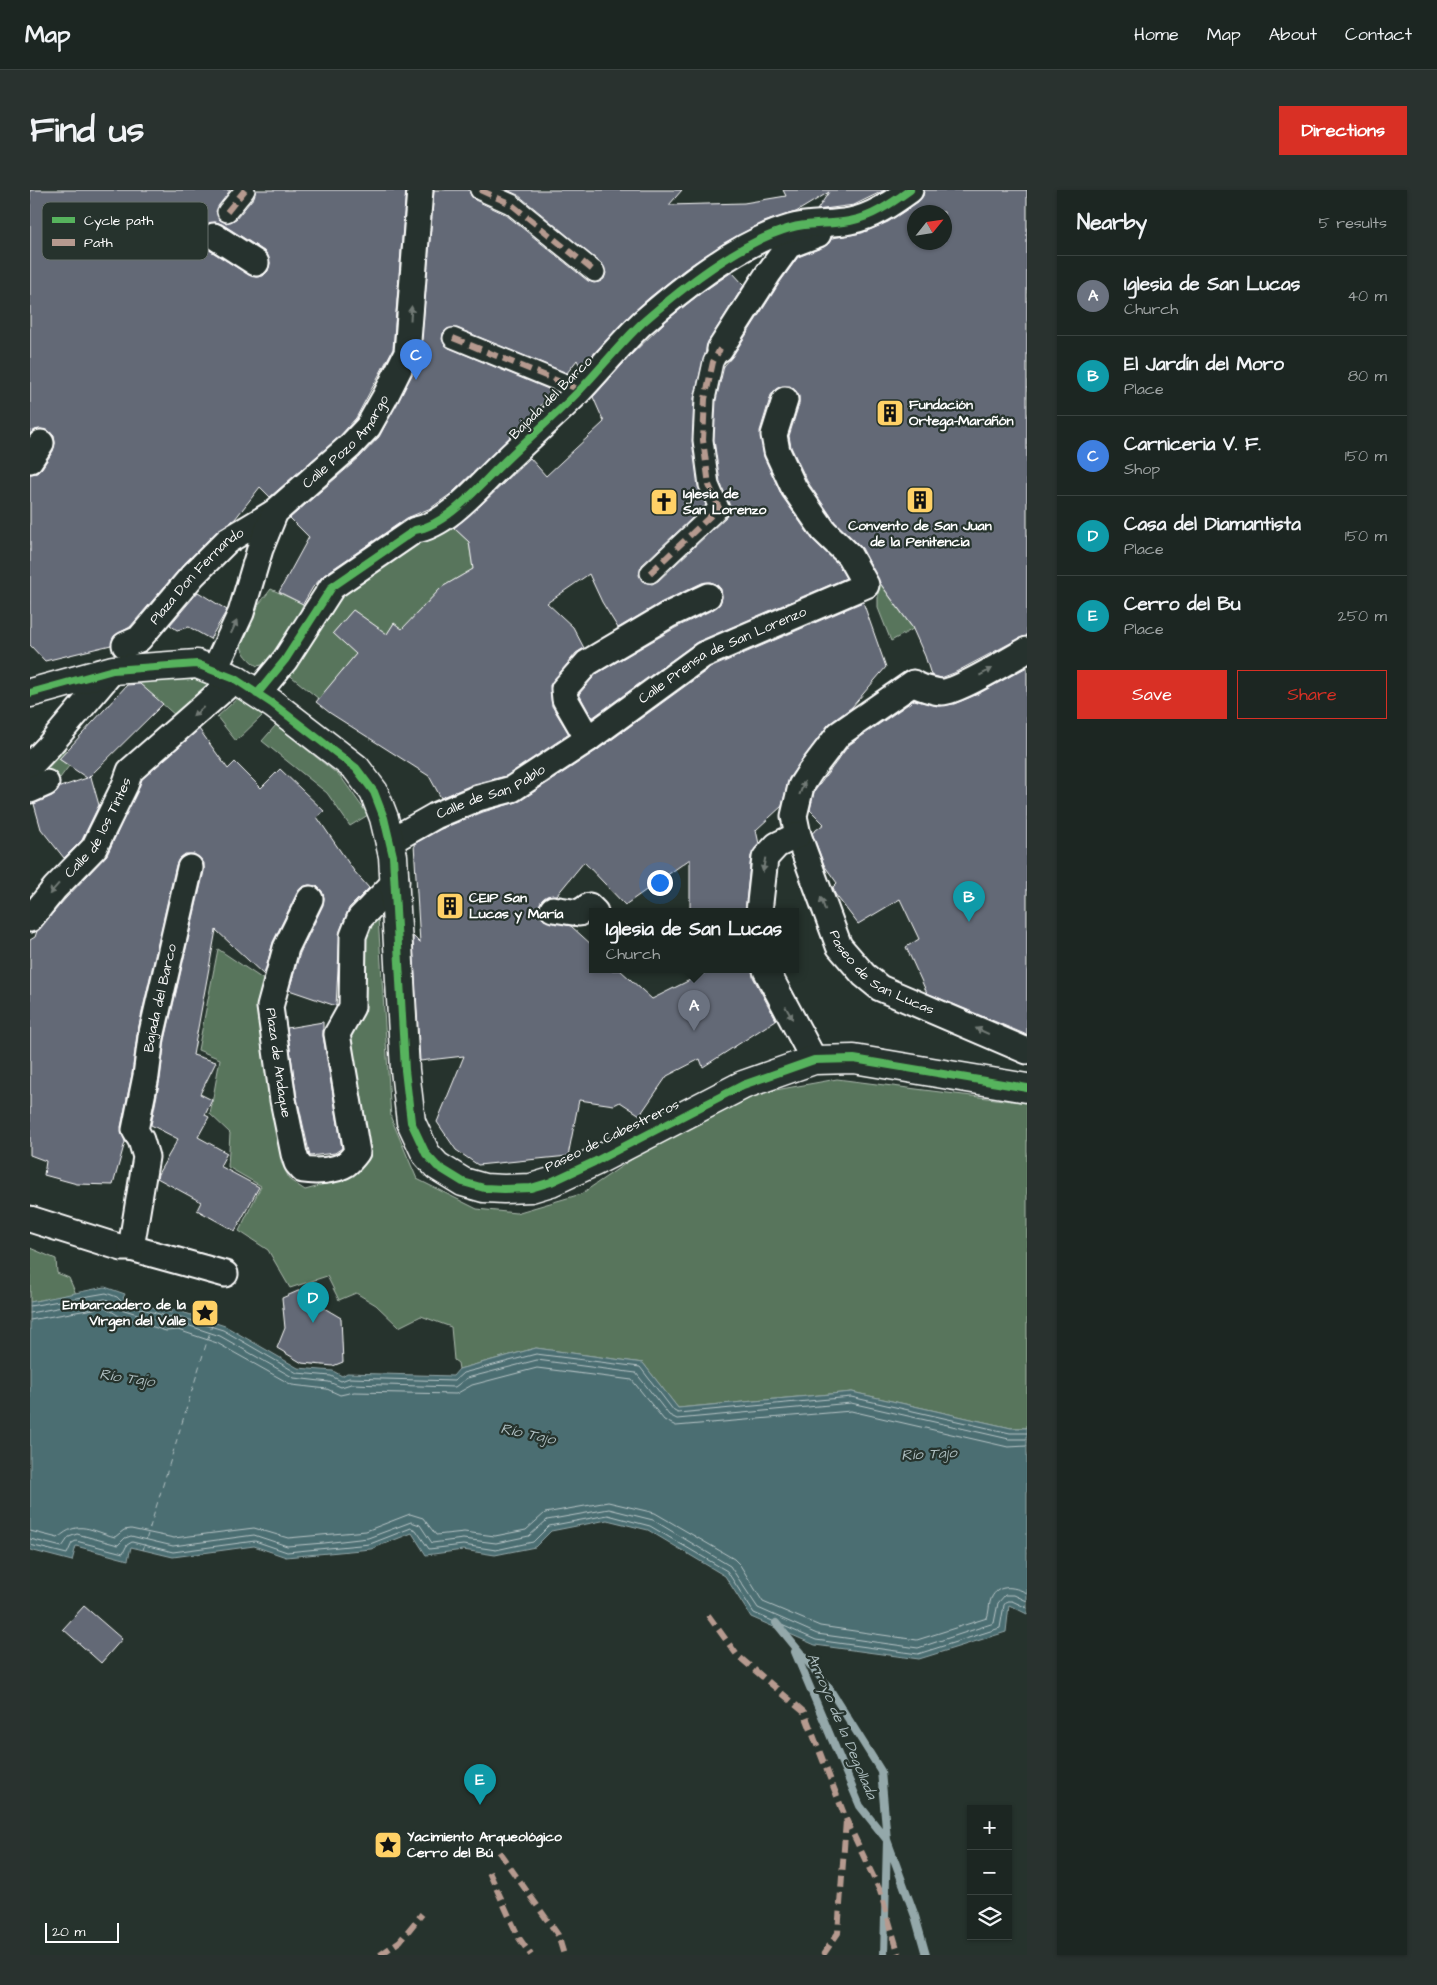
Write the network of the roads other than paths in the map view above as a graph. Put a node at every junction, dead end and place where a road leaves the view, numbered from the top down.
1 (245, 190) edge
2 (420, 190) edge
3 (480, 190) edge
4 (910, 190) edge
5 (228, 212) dead end
6 (851, 221) junction
7 (214, 236) dead end
8 (256, 263) dead end
9 (595, 272) dead end
10 (453, 338) dead end
11 (720, 349) joint
12 (580, 390) junction
13 (785, 400) dead end
14 (275, 512) junction
15 (650, 573) dead end
16 (708, 596) dead end
17 (125, 645) dead end
18 (1027, 650) edge
19 (113, 670) junction
20 (235, 682) junction
21 (30, 693) edge
22 (588, 739) junction
23 (35, 780) edge
24 (798, 835) junction
25 (390, 842) junction
26 (190, 868) dead end
27 (396, 881) junction
28 (310, 899) dead end
29 (592, 908) edge
30 (759, 908) edge
31 (553, 909) dead end
32 (30, 919) edge
33 (768, 973) edge
34 (1027, 1050) edge
35 (814, 1060) junction
36 (1027, 1088) edge
37 (30, 1219) edge
38 (131, 1248) junction
39 (225, 1274) dead end

1 - 5 street
14 -> 2 street, Calle Pozo Amargo
3 - 9 street
4 - 6 street, Bajada del Barco
6 - 11 street
6 - 12 street, Bajada del Barco
7 - 8 street
10 - 12 street
11 - 15 street
12 - 20 street, Bajada del Barco
13 - 22 street, Calle Prensa de San Lorenzo
14 - 17 street, Plaza Don Fernando
20 -> 14 street, Calle Pozo Amargo
16 - 22 street
24 -> 18 street, Paseo de San Lucas
19 - 20 street, Paseo de Cabestreros
19 - 21 street, Paseo de Cabestreros
19 - 23 street
20 - 25 street, Paseo de Cabestreros
20 -> 32 street, Calle de los Tintes
22 - 25 street, Calle de San Pablo
24 -> 30 street
34 -> 24 street, Paseo de San Lucas
25 - 27 street, Paseo de Cabestreros
26 - 38 street, Bajada del Barco
27 - 28 street, Plaza de Andaque
27 - 35 street, Paseo de Cabestreros
29 - 31 street
33 -> 35 street
35 - 36 street, Paseo de Cabestreros
37 - 38 street
38 - 39 street

